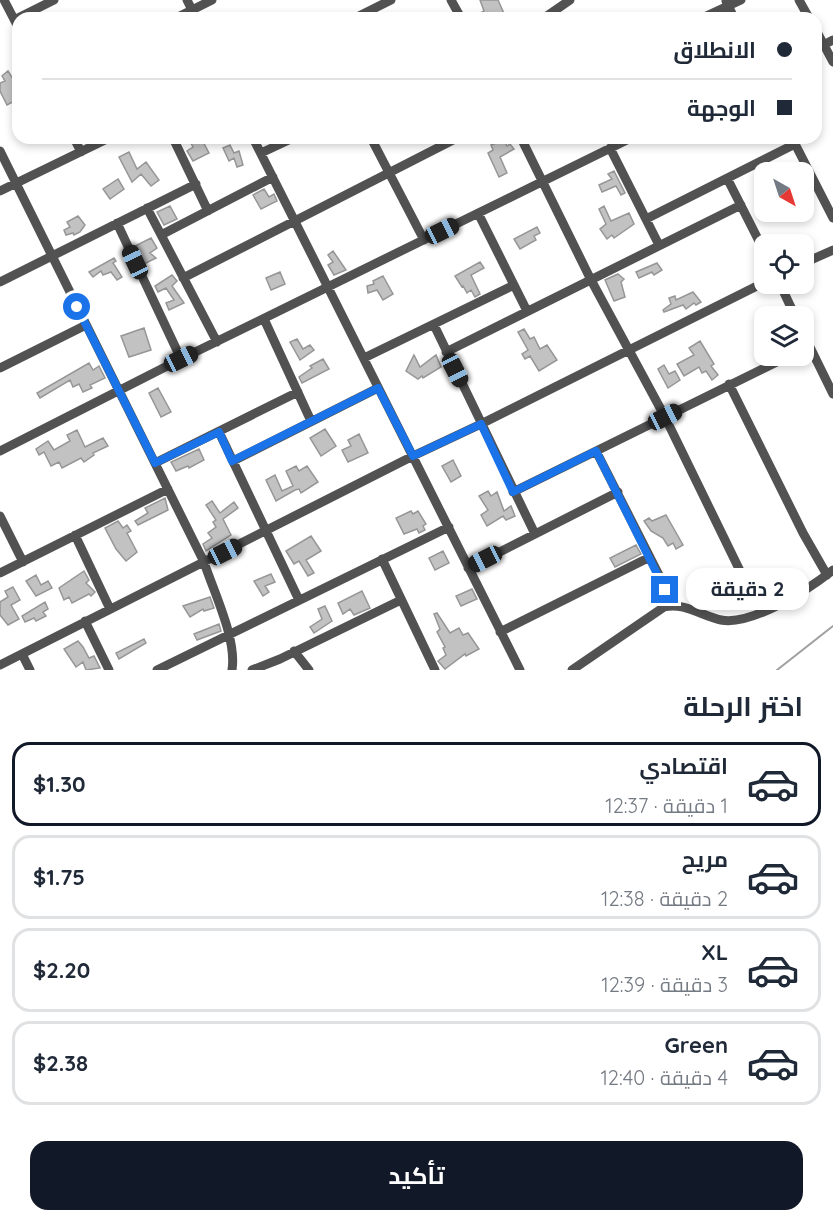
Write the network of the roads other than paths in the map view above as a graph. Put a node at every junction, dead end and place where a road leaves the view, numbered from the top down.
1 (4, 0) edge
2 (54, 0) edge
3 (212, 0) edge
4 (391, 0) edge
5 (570, 0) edge
6 (741, 0) edge
7 (727, 3) edge
8 (371, 4) edge
9 (33, 12) edge
10 (197, 12) edge
11 (553, 12) edge
12 (712, 12) edge
13 (12, 13) edge
14 (824, 45) edge
15 (833, 62) edge
16 (77, 144) edge
17 (97, 144) edge
18 (176, 144) edge
19 (256, 144) edge
20 (280, 144) edge
21 (374, 144) edge
22 (445, 144) edge
23 (524, 144) edge
24 (619, 144) edge
25 (789, 144) edge
26 (796, 144) edge
27 (610, 148) junction
28 (0, 152) edge
29 (81, 152) junction
30 (261, 153) junction
31 (389, 172) junction
32 (273, 177) junction
33 (728, 180) junction
34 (543, 181) junction
35 (15, 183) junction
36 (196, 184) junction
37 (0, 191) edge
38 (741, 205) junction
39 (147, 208) junction
40 (208, 211) junction
41 (478, 213) junction
42 (833, 218) edge
43 (646, 219) junction
44 (294, 220) junction
45 (117, 224) junction
46 (756, 234) edge
47 (161, 235) junction
48 (424, 240) junction
49 (659, 245) junction
50 (833, 250) edge
51 (52, 256) junction
52 (814, 259) edge
53 (183, 278) junction
54 (591, 280) junction
55 (0, 282) edge
56 (514, 285) junction
57 (328, 287) junction
58 (754, 288) edge
59 (526, 311) junction
60 (264, 319) junction
61 (86, 325) junction
62 (434, 325) junction
63 (217, 342) junction
64 (630, 350) junction
65 (446, 352) junction
66 (364, 358) junction
67 (181, 359) junction
68 (814, 361) edge
69 (768, 366) edge
70 (0, 368) edge
71 (729, 384) junction
72 (378, 388) junction
73 (119, 392) junction
74 (298, 392) junction
75 (833, 394) edge
76 (665, 417) junction
77 (311, 422) junction
78 (481, 424) junction
79 (219, 432) junction
80 (0, 451) edge
81 (596, 451) junction
82 (413, 456) junction
83 (232, 461) junction
84 (155, 463) junction
85 (168, 489) junction
86 (513, 492) junction
87 (618, 492) junction
88 (0, 516) edge
89 (449, 526) junction
90 (266, 530) junction
91 (535, 534) junction
92 (75, 535) junction
93 (650, 557) junction
94 (382, 559) junction
95 (23, 561) junction
96 (204, 562) junction
97 (468, 568) junction
98 (0, 573) edge
99 (830, 573) edge
100 (299, 600) junction
101 (401, 600) junction
102 (671, 606) junction
103 (110, 609) junction
104 (763, 611) junction
105 (86, 621) junction
106 (500, 632) junction
107 (229, 634) junction
108 (294, 651) junction
109 (22, 654) junction
110 (0, 665) edge
111 (30, 670) edge
112 (109, 670) edge
113 (157, 670) edge
114 (232, 670) edge
115 (252, 670) edge
116 (309, 670) edge
117 (435, 670) edge
118 (520, 670) edge
119 (572, 670) edge

1 - 13 street
2 - 9 street
3 - 10 street
4 - 8 street
5 - 11 street
6 - 7 street
7 - 12 street
14 - 15 street
16 - 29 street
17 - 29 street
18 - 36 street
19 - 30 street
20 - 30 street
21 - 31 street
22 - 31 street
23 - 34 street
24 - 27 street
25 - 33 street
26 - 42 street
27 - 34 street
27 - 43 street
28 - 35 street
29 - 35 street
30 - 32 street
31 - 44 street
31 - 48 street
32 - 40 street
32 - 44 street
33 - 38 street
33 - 43 street
34 - 41 street
34 - 54 street
35 - 37 street
35 - 51 street
36 - 39 street
36 - 40 street
38 - 46 street
38 - 49 street
39 - 45 street
39 - 47 street
40 - 47 street
41 - 48 street
41 - 56 street
43 - 49 street
44 - 53 street
44 - 57 street
45 - 51 street
45 - 67 street
47 - 53 street
48 - 57 street
49 - 54 street
50 - 52 street
51 - 55 street
51 - 61 street
53 - 63 street
54 - 59 street
54 - 64 street
56 - 59 street
56 - 62 street
57 - 60 street
57 - 66 street
58 - 64 street
59 - 65 street
60 - 63 street
60 - 74 street
61 - 70 street
61 - 73 street
62 - 65 street
62 - 66 street
63 - 67 street
64 - 76 street
64 - 78 street
65 - 78 street
66 - 72 street
67 - 73 street
68 - 75 street
69 - 71 street
71 - 76 street
71 - 99 street
72 - 77 street
72 - 82 street
73 - 80 street
73 - 84 street
74 - 77 street
74 - 79 street
76 - 81 street
76 - 104 street
77 - 83 street
78 - 82 street
78 - 86 street
79 - 83 street
79 - 84 street
81 - 86 street
81 - 87 street
82 - 89 street
82 - 90 street
83 - 90 street
84 - 85 street
85 - 92 street
85 - 96 street
86 - 91 street
87 - 91 street
87 - 93 street
88 - 95 street
89 - 94 street
89 - 97 street
90 - 96 street
90 - 100 street
91 - 97 street
92 - 95 street
92 - 103 street
93 - 102 street
93 - 106 street
94 - 100 street
94 - 101 street
95 - 98 street
96 - 103 street
96 - 107 street
97 - 106 street
99 - 104 street
100 - 107 street
101 - 108 street
101 - 117 street
102 - 104 street
102 - 119 street
103 - 105 street
105 - 109 street
105 - 112 street
106 - 118 street
107 - 113 street
107 - 114 street
108 - 115 street
108 - 116 street
109 - 110 street
109 - 111 street

